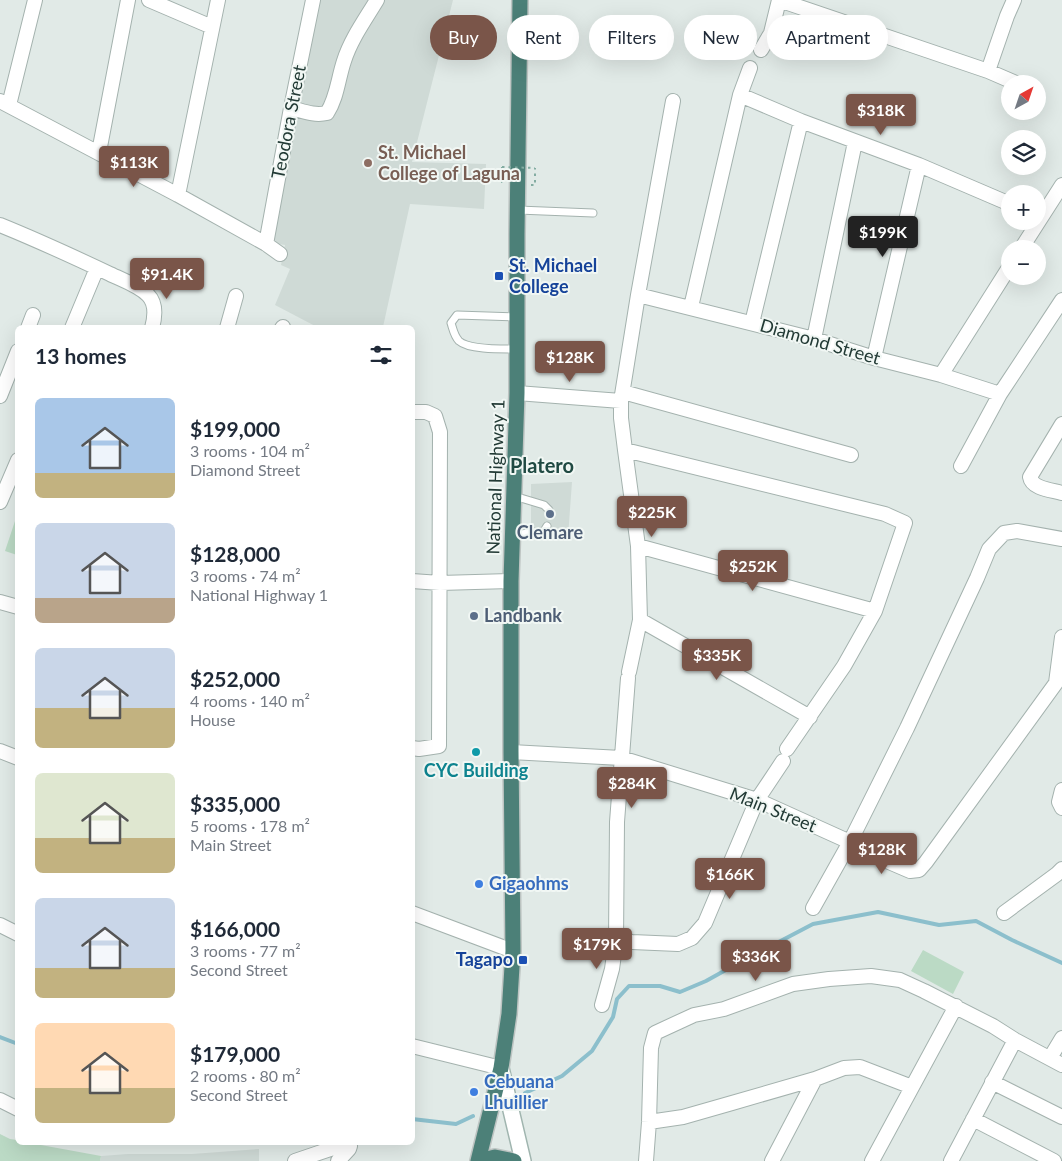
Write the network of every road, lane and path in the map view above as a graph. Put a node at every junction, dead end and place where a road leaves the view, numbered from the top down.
1 (35, 0) edge
2 (128, 0) edge
3 (149, 0) edge
4 (218, 0) edge
5 (313, 0) edge
6 (377, 0) edge
7 (520, 0) edge
8 (779, 0) edge
9 (1013, 2) edge
10 (212, 27) junction
11 (761, 50) dead end
12 (750, 68) dead end
13 (988, 71) junction
14 (1001, 77) edge
15 (740, 95) junction
16 (673, 101) dead end
17 (4, 103) edge
18 (290, 108) junction
19 (801, 121) junction
20 (855, 142) junction
21 (99, 152) junction
22 (919, 165) junction
23 (502, 182) dead end
24 (535, 185) dead end
25 (1062, 185) edge
26 (178, 195) junction
27 (1001, 200) edge
28 (1046, 207) edge
29 (518, 210) junction
30 (593, 213) dead end
31 (0, 224) edge
32 (266, 244) junction
33 (280, 254) dead end
34 (97, 268) junction
35 (1001, 280) edge
36 (638, 295) junction
37 (236, 296) dead end
38 (1062, 300) edge
39 (691, 307) junction
40 (517, 317) junction
41 (752, 323) junction
42 (73, 325) edge
43 (153, 325) edge
44 (228, 325) edge
45 (814, 339) junction
46 (517, 349) junction
47 (15, 358) edge
48 (874, 358) junction
49 (941, 375) junction
50 (517, 393) junction
51 (1000, 394) junction
52 (0, 396) edge
53 (622, 396) junction
54 (415, 412) edge
55 (1062, 424) edge
56 (625, 450) junction
57 (851, 455) dead end
58 (961, 466) dead end
59 (15, 467) edge
60 (1062, 493) edge
61 (514, 496) junction
62 (0, 502) edge
63 (549, 510) dead end
64 (547, 526) dead end
65 (512, 535) junction
66 (1062, 539) edge
67 (638, 546) junction
68 (415, 581) edge
69 (511, 581) junction
70 (440, 583) junction
71 (0, 602) edge
72 (15, 606) edge
73 (875, 611) junction
74 (640, 620) junction
75 (1062, 637) edge
76 (1059, 683) edge
77 (810, 717) junction
78 (415, 748) edge
79 (0, 751) edge
80 (510, 752) junction
81 (15, 757) edge
82 (622, 758) junction
83 (1062, 790) edge
84 (757, 800) junction
85 (1062, 808) edge
86 (850, 842) junction
87 (1060, 873) edge
88 (814, 908) dead end
89 (1004, 913) dead end
90 (415, 914) edge
91 (0, 925) edge
92 (15, 932) edge
93 (616, 940) junction
94 (512, 951) junction
95 (602, 1005) dead end
96 (956, 1006) junction
97 (1062, 1038) edge
98 (1015, 1040) junction
99 (415, 1047) edge
100 (1056, 1062) edge
101 (501, 1068) junction
102 (815, 1078) junction
103 (992, 1082) junction
104 (912, 1087) junction
105 (0, 1100) edge
106 (15, 1108) edge
107 (1062, 1117) edge
108 (973, 1120) junction
109 (649, 1122) junction
110 (341, 1145) edge
111 (350, 1145) edge
112 (295, 1161) edge
113 (338, 1161) edge
114 (478, 1161) edge
115 (514, 1161) edge
116 (523, 1161) edge
117 (646, 1161) edge
118 (772, 1161) edge
119 (872, 1161) edge
120 (951, 1161) edge
121 (1054, 1161) edge

1 - 17 street
2 - 21 street
3 - 10 street
4 - 10 street
5 - 18 street, Teodora Street
6 - 18 street
7 - 29 highway, National Highway 1
8 - 11 street
8 - 13 street
9 - 13 street
10 - 26 street
12 - 15 street
13 - 14 street
15 - 19 street
15 - 39 street
16 - 36 street
17 - 21 street
18 - 32 street, Teodora Street
19 - 20 street
19 - 41 street
20 - 22 street
20 - 45 street
21 - 26 street
22 - 27 street
22 - 48 street
23 - 24 path, bridge
25 - 28 street
26 - 32 street
29 - 30 lane
29 - 40 highway, National Highway 1
31 - 34 street
32 - 33 street
34 - 42 street
34 - 43 street
35 - 49 street
36 - 39 street, Diamond Street
36 - 53 street
37 - 44 street
38 - 51 street
39 - 41 street, Diamond Street
40 - 46 highway, National Highway 1
40 - 46 lane
41 - 45 street, Diamond Street
45 - 48 street, Diamond Street
46 - 50 highway, National Highway 1
47 - 52 street
48 - 49 street, Diamond Street
49 - 51 street, Diamond Street
50 - 53 street
50 - 61 highway, National Highway 1
51 - 58 street
53 - 56 street
53 - 57 street
54 - 70 street
55 - 60 street
56 - 67 street
56 - 73 street
59 - 62 street
61 - 63 lane
61 - 65 highway, National Highway 1
64 - 65 lane
65 - 69 highway, National Highway 1
66 - 86 street
67 - 73 street
67 - 74 street
68 - 70 street
69 - 70 street
69 - 80 highway, National Highway 1
70 - 78 street
71 - 72 street
73 - 77 street
74 - 77 street
74 - 82 street
75 - 76 street
76 - 86 street, Main Street
77 - 84 street
79 - 81 street
80 - 82 street, Main Street
80 - 94 highway, National Highway 1
82 - 84 street, Main Street
82 - 93 street
83 - 85 street
84 - 86 street, Main Street
84 - 93 street
86 - 88 street
87 - 89 street
90 - 94 street
91 - 92 street
93 - 95 street
94 - 101 highway, National Highway 1
96 - 98 street
96 - 104 street
96 - 109 street
97 - 100 street
98 - 100 street
98 - 103 street
99 - 101 street
101 - 114 highway, National Highway 1
101 - 116 main road
102 - 104 street
102 - 109 street
102 - 118 street
103 - 107 street
103 - 108 street
104 - 119 street
105 - 106 street
108 - 120 street
108 - 121 street
109 - 117 street
110 - 112 street
111 - 113 street
114 - 115 highway

